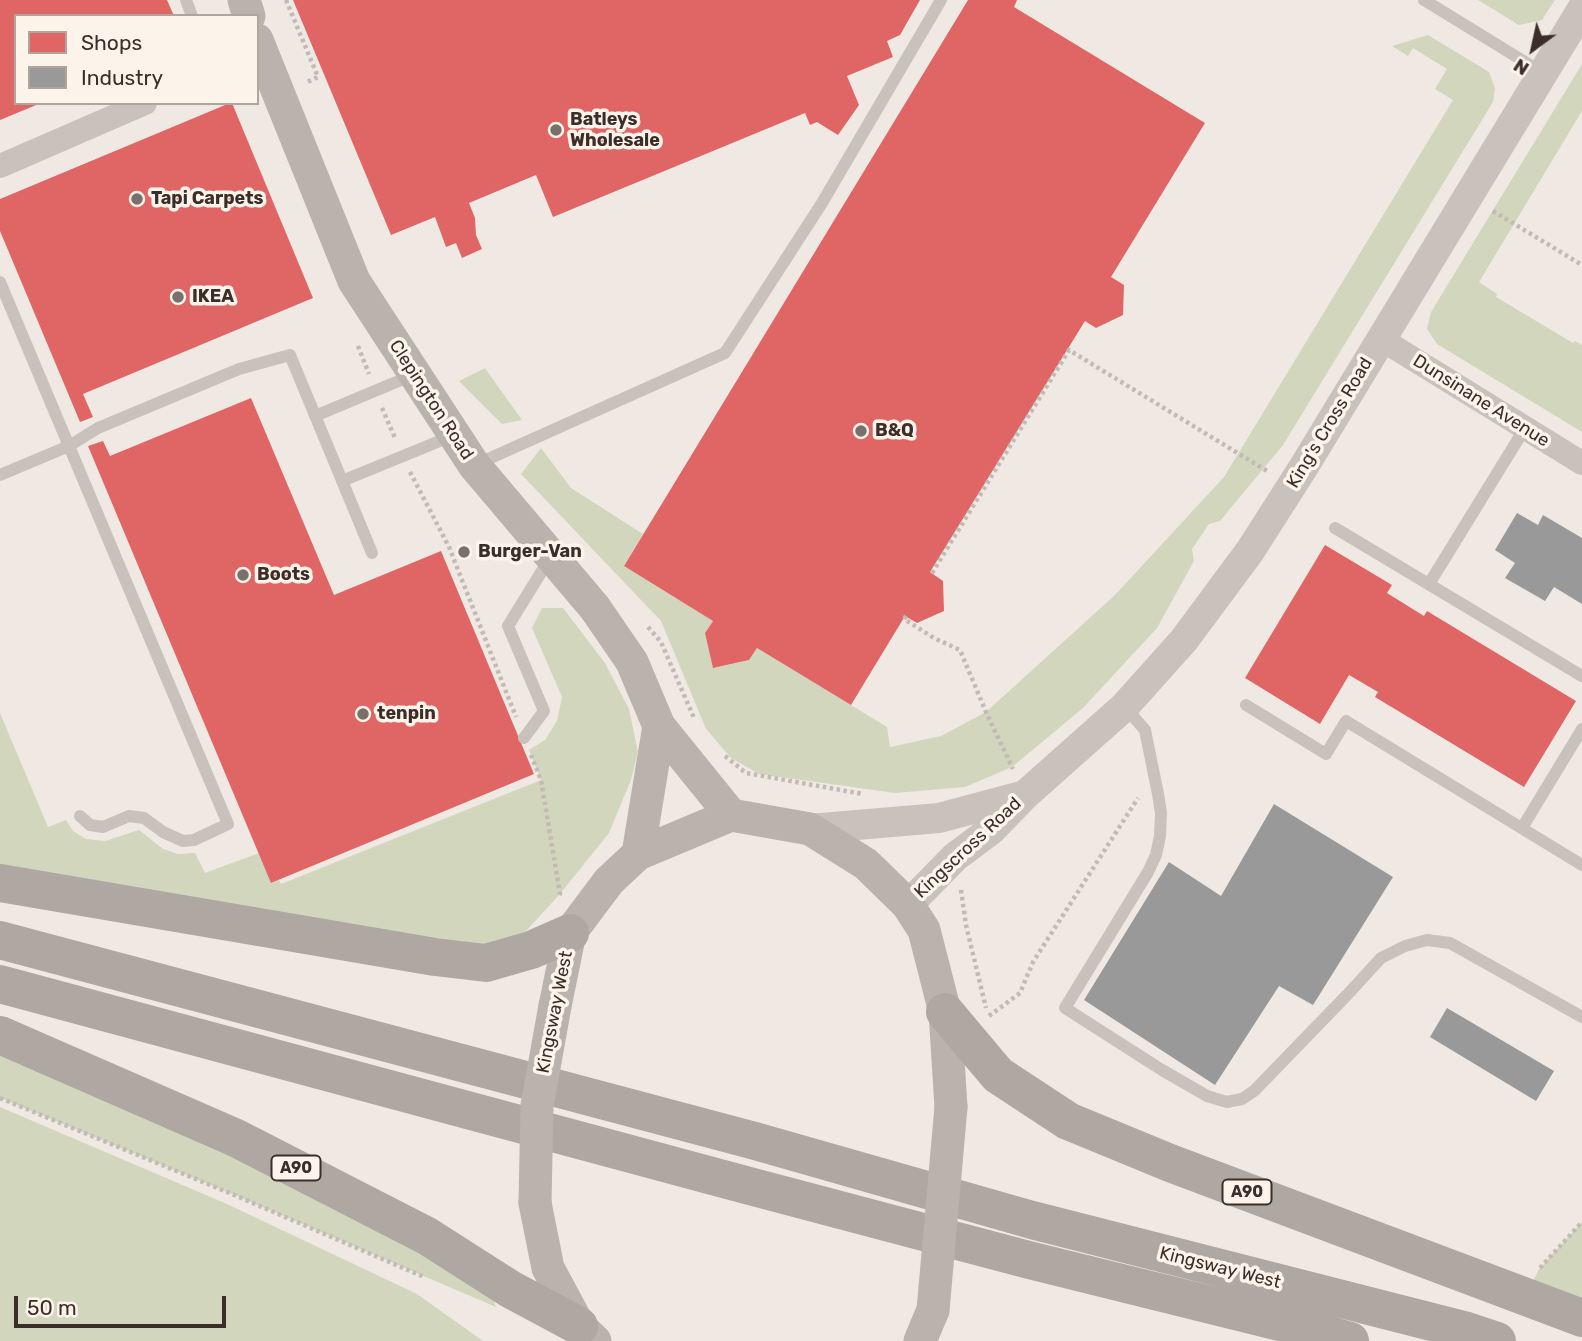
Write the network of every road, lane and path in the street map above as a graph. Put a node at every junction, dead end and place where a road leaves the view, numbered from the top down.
1 (941, 0) edge
2 (1424, 0) edge
3 (1582, 9) edge
4 (259, 49) edge
5 (1543, 73) junction
6 (140, 105) edge
7 (0, 166) edge
8 (1469, 196) junction
9 (1582, 265) edge
10 (0, 282) edge
11 (1381, 339) junction
12 (355, 340) dead end
13 (413, 374) junction
14 (376, 390) junction
15 (315, 416) junction
16 (1525, 428) junction
17 (454, 435) junction
18 (69, 446) junction
19 (402, 457) junction
20 (1582, 463) edge
21 (474, 465) junction
22 (1303, 468) junction
23 (0, 475) edge
24 (342, 481) junction
25 (1335, 528) dead end
26 (372, 553) dead end
27 (551, 555) junction
28 (932, 573) dead end
29 (1429, 584) junction
30 (906, 616) dead end
31 (643, 622) dead end
32 (1582, 676) edge
33 (1246, 705) dead end
34 (1124, 707) junction
35 (659, 726) junction
36 (698, 726) dead end
37 (1582, 729) edge
38 (524, 738) junction
39 (721, 753) dead end
40 (1150, 754) junction
41 (868, 794) dead end
42 (1025, 795) junction
43 (731, 815) junction
44 (80, 816) dead end
45 (1522, 828) junction
46 (810, 829) junction
47 (638, 854) junction
48 (1582, 864) edge
49 (0, 883) edge
50 (908, 905) junction
51 (561, 918) junction
52 (0, 940) edge
53 (0, 984) edge
54 (944, 1012) junction
55 (988, 1017) dead end
56 (1582, 1017) edge
57 (0, 1035) edge
58 (0, 1098) edge
59 (433, 1280) dead end
60 (1582, 1318) edge
61 (587, 1334) edge
62 (920, 1341) edge
63 (1350, 1341) edge
64 (1497, 1341) edge

1 - 21 lane
2 - 5 lane
3 - 5 street, King's Cross Road
4 - 13 main road, Clepington Road
5 - 8 street, King's Cross Road
6 - 7 street
8 - 9 path
8 - 11 street, King's Cross Road
10 - 18 lane
11 - 16 street, Dunsinane Avenue
11 - 22 street, King's Cross Road
12 - 14 path
13 - 14 lane
13 - 17 main road, Clepington Road
14 - 15 lane
14 - 19 path
15 - 18 lane
15 - 24 lane
16 - 20 street, Dunsinane Avenue
16 - 29 lane
17 - 19 lane
17 - 21 main road, Clepington Road
18 - 23 lane
18 - 44 lane
19 - 24 lane
19 - 38 path
21 - 27 main road, Clepington Road
22 - 28 path
22 - 34 street, King's Cross Road
24 - 26 lane
25 - 29 lane
27 - 35 main road, Clepington Road
27 - 38 lane
29 - 32 lane
30 - 42 path
31 - 36 path
33 - 45 lane
34 - 40 lane
34 - 42 street, King's Cross Road
35 - 43 main road, Clepington Road
35 - 47 main road
37 - 45 lane
38 - 51 path
39 - 41 path
40 - 55 path
40 - 56 lane
42 - 46 street, Kingscross Road
42 - 50 street, Kingscross Road
43 - 46 main road
43 - 47 main road, Kingsway West
45 - 48 lane
46 - 50 main road
47 - 51 main road, Kingsway West
49 - 51 highway
50 - 54 main road
51 - 61 main road, Kingsway West, bridge
52 - 64 highway, Kingsway West
53 - 63 highway
54 - 60 highway, A90
54 - 62 main road, bridge
57 - 61 highway, A90
58 - 59 path

